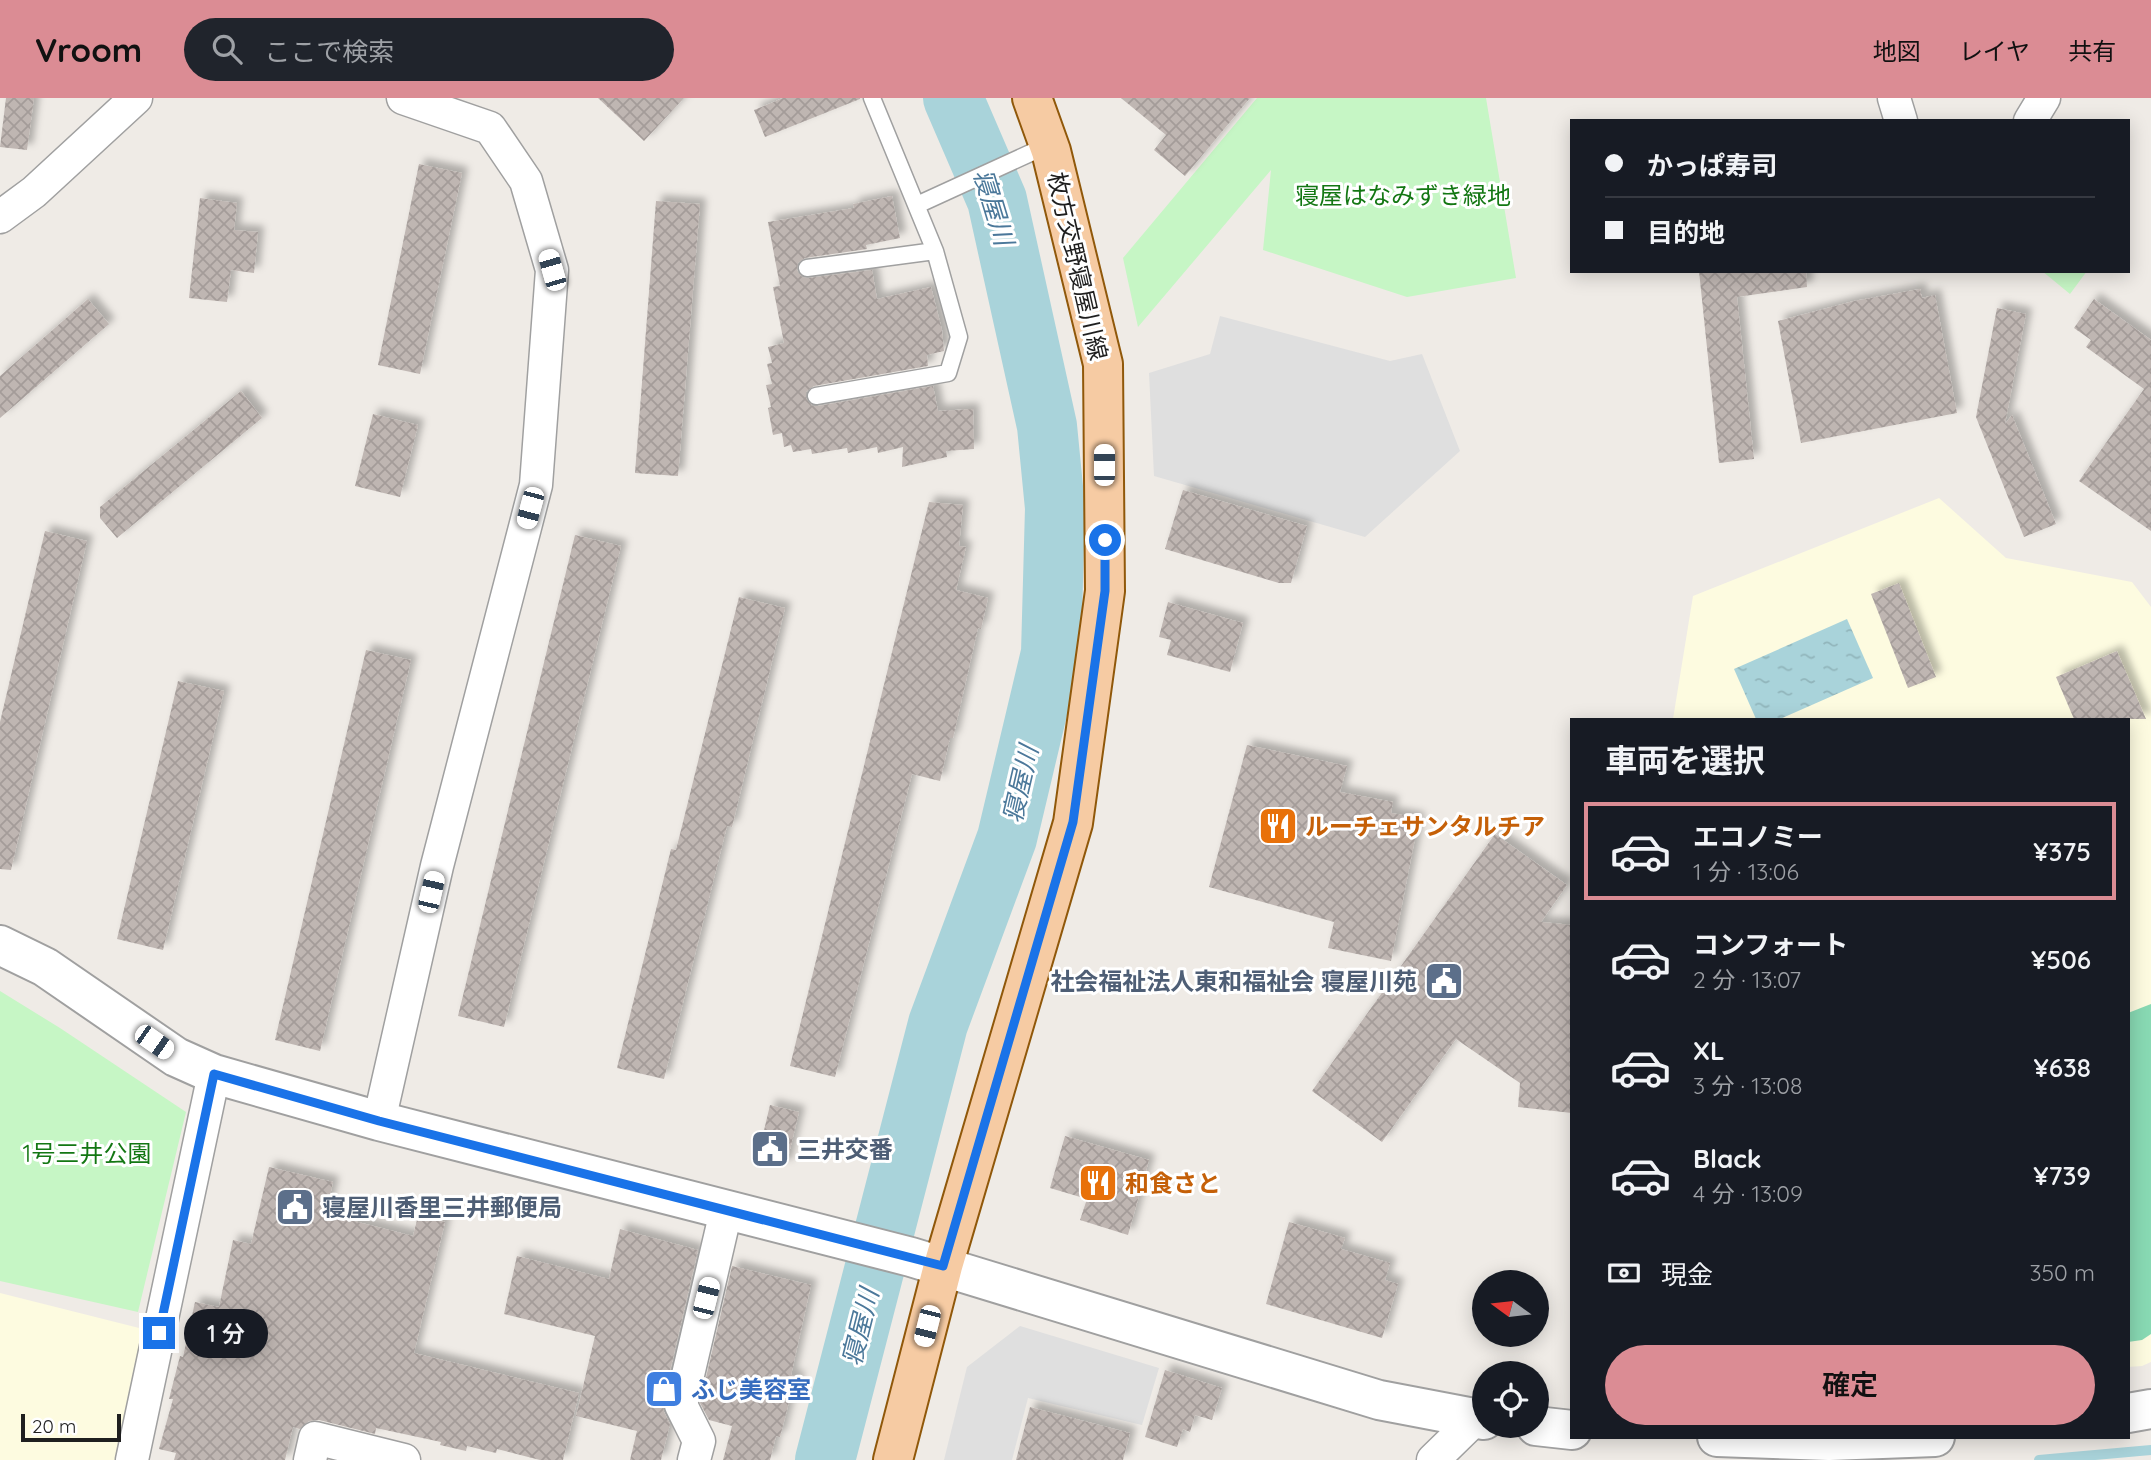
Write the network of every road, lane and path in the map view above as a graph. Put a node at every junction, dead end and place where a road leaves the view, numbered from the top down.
1 (136, 98) edge
2 (403, 98) edge
3 (872, 98) edge
4 (1032, 98) edge
5 (1894, 98) edge
6 (2045, 98) edge
7 (1900, 119) edge
8 (2031, 119) edge
9 (1048, 145) junction
10 (917, 205) junction
11 (0, 217) edge
12 (935, 251) junction
13 (807, 268) dead end
14 (816, 396) dead end
15 (0, 945) edge
16 (214, 1074) junction
17 (379, 1121) junction
18 (726, 1211) junction
19 (927, 1261) junction
20 (2151, 1409) edge
21 (2130, 1413) edge
22 (1472, 1417) edge
23 (1472, 1426) edge
24 (1549, 1427) edge
25 (1570, 1430) edge
26 (132, 1460) edge
27 (310, 1460) edge
28 (404, 1460) edge
29 (694, 1460) edge
30 (893, 1460) edge
31 (1433, 1460) edge

1 - 11 street
2 - 17 street
3 - 10 lane
4 - 9 main road, 枚方交野寝屋川線
5 - 7 street
6 - 8 street
9 - 10 lane
9 - 19 main road, 枚方交野寝屋川線
10 - 12 lane
12 - 13 lane
12 - 14 lane
15 - 16 street
16 - 17 street
16 - 26 street
17 - 18 street
18 - 19 street
18 - 29 street
19 - 22 street
19 - 30 main road, 枚方交野寝屋川線
20 - 21 street
23 - 31 street
24 - 25 street
27 - 28 street

